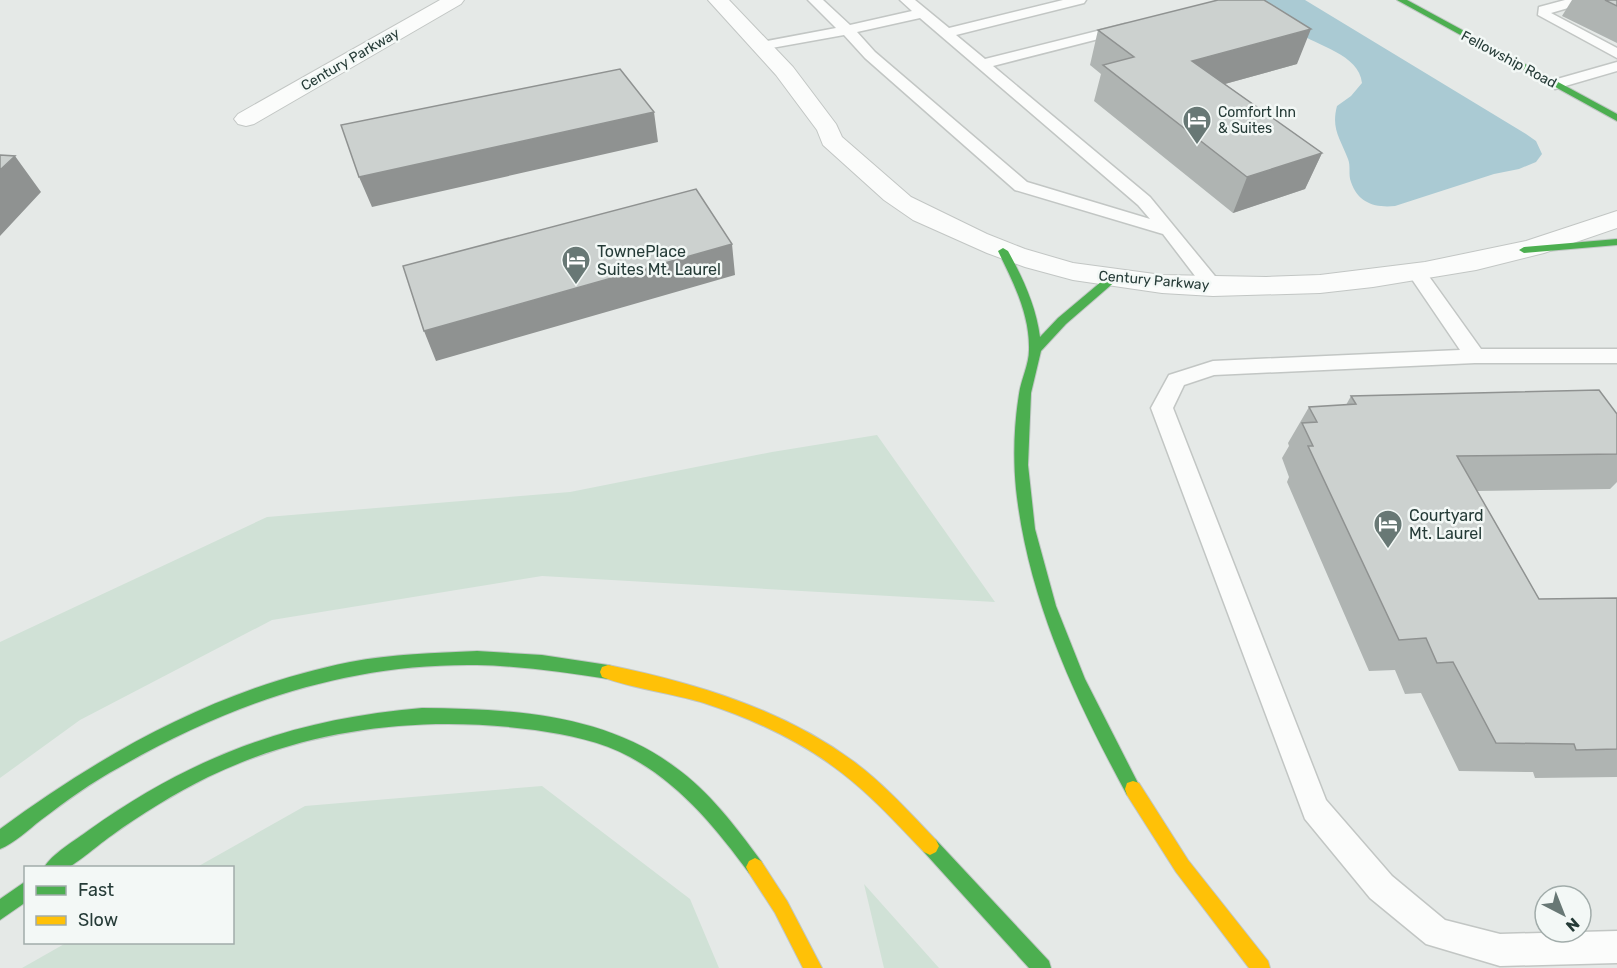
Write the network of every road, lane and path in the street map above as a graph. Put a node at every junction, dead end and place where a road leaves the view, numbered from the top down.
1 (454, 0) edge
2 (718, 0) edge
3 (815, 0) edge
4 (907, 0) edge
5 (1079, 0) edge
6 (1401, 0) edge
7 (1580, 0) edge
8 (922, 12) junction
9 (1142, 24) edge
10 (847, 30) junction
11 (946, 33) junction
12 (761, 46) junction
13 (1617, 54) edge
14 (982, 64) junction
15 (1617, 66) edge
16 (1555, 84) junction
17 (1617, 118) edge
18 (246, 119) dead end
19 (1617, 219) edge
20 (1169, 230) junction
21 (1617, 242) edge
22 (1524, 250) junction
23 (1003, 251) junction
24 (1416, 272) junction
25 (1112, 279) junction
26 (1212, 285) junction
27 (1035, 350) junction
28 (1475, 356) junction
29 (1617, 356) edge
30 (0, 840) edge
31 (54, 866) edge
32 (24, 892) edge
33 (0, 911) edge
34 (1617, 947) edge
35 (813, 968) edge
36 (1042, 968) edge
37 (1261, 968) edge

1 - 18 street, Century Parkway
2 - 12 street, Century Parkway
3 - 10 lane
4 - 8 lane
5 - 11 lane
6 - 16 main road, Fellowship Road
7 - 13 lane
8 - 10 lane
8 - 11 lane
9 - 14 lane
10 - 12 lane
10 - 20 lane
11 - 14 lane
12 - 23 street, Century Parkway
14 - 20 lane
15 - 16 lane
16 - 17 main road, Fellowship Road
19 - 22 street, Century Parkway
20 - 26 lane
21 - 22 main road
22 - 24 street, Century Parkway
23 - 25 street, Century Parkway
23 - 27 main road
24 - 26 street, Century Parkway
24 - 28 lane
25 - 26 street, Century Parkway
25 - 27 main road
27 - 37 main road
28 - 29 lane
28 - 34 lane
30 - 36 main road
31 - 35 main road
32 - 33 main road

